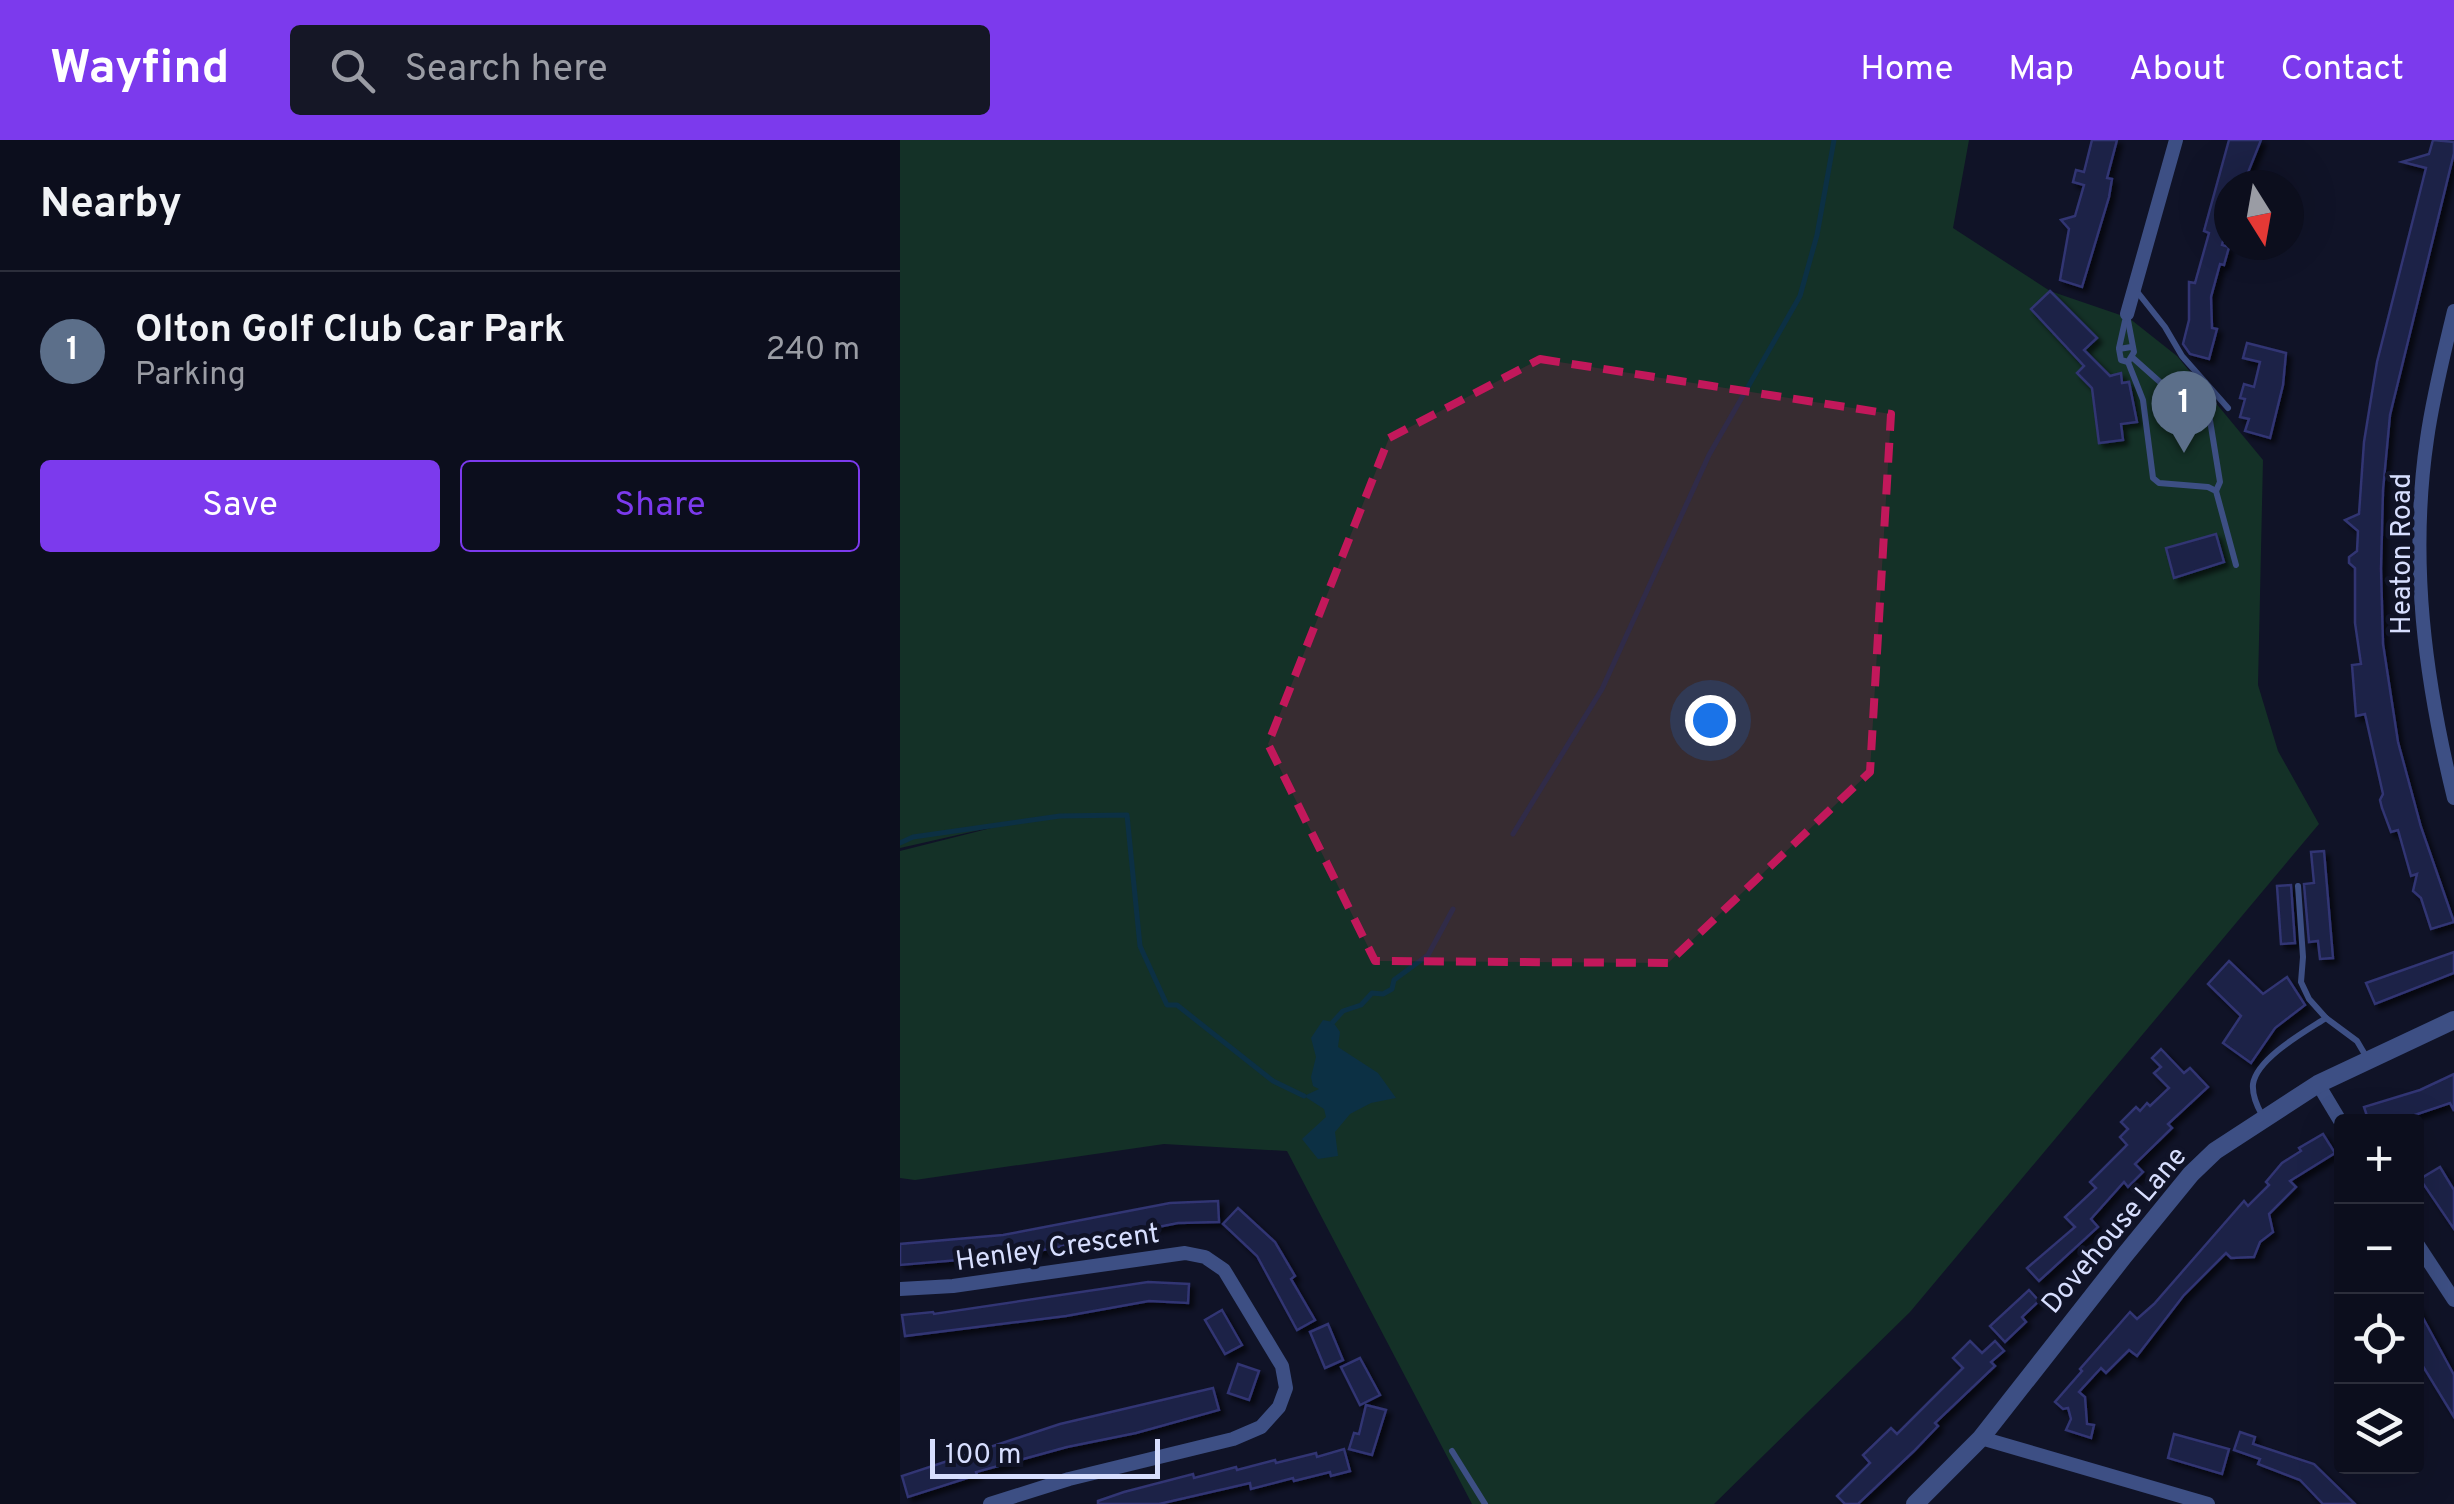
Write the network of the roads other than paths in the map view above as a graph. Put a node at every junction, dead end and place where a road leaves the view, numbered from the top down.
1 (2176, 140) edge
2 (2134, 288) junction
3 (2454, 311) edge
4 (2127, 314) junction
5 (2131, 347) junction
6 (2119, 349) junction
7 (2130, 360) junction
8 (2228, 408) dead end
9 (2216, 491) junction
10 (2236, 566) dead end
11 (2454, 798) edge
12 (2298, 886) dead end
13 (2326, 1018) junction
14 (2454, 1020) edge
15 (2368, 1059) junction
16 (2318, 1084) junction
17 (2336, 1114) edge
18 (2264, 1119) junction
19 (2424, 1254) edge
20 (900, 1290) edge
21 (2454, 1300) edge
22 (1981, 1438) junction
23 (1452, 1451) dead end
24 (990, 1504) edge
25 (1485, 1504) edge
26 (1915, 1504) edge
27 (2208, 1504) edge

1 - 2 street
2 - 4 street
2 - 8 lane
3 - 11 street, Heaton Road
4 - 5 lane
4 - 6 lane
5 - 6 lane
5 - 7 lane
6 - 7 lane
7 - 9 lane
7 - 9 lane
9 - 10 lane
12 - 13 lane
13 - 15 lane
13 - 18 lane
14 - 15 street, Dovehouse Lane
15 - 16 street, Dovehouse Lane
16 - 17 street
16 - 18 street, Dovehouse Lane
18 - 22 street, Dovehouse Lane
19 - 21 street
20 - 24 street, Henley Crescent
22 - 26 street, Dovehouse Lane
22 - 27 street
23 - 25 lane

